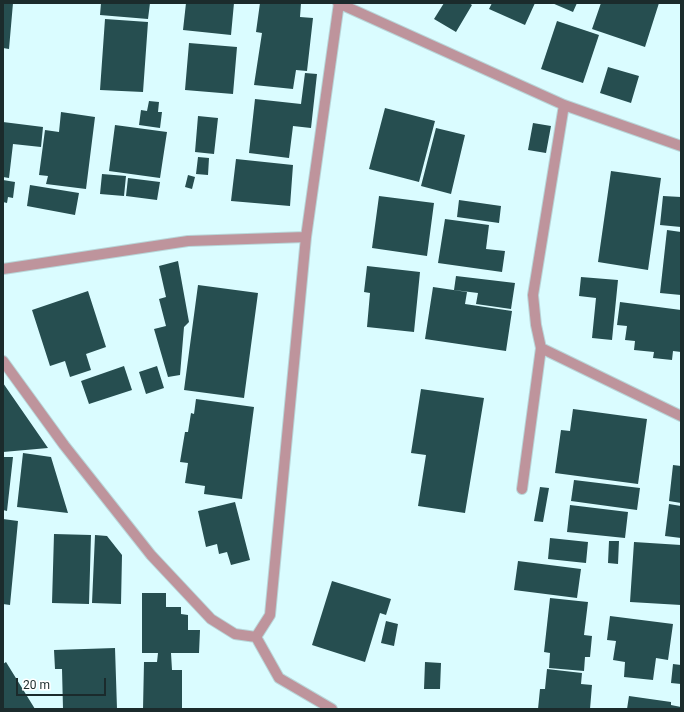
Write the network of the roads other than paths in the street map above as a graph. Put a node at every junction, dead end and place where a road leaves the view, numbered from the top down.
1 (339, 3) edge
2 (564, 105) junction
3 (681, 146) edge
4 (306, 237) junction
5 (3, 269) edge
6 (541, 348) junction
7 (3, 361) edge
8 (681, 416) edge
9 (522, 489) dead end
10 (256, 637) junction
11 (332, 709) edge

1 - 2 street
1 - 4 street
2 - 3 street
2 - 6 street
4 - 5 street
4 - 10 street
6 - 8 street
6 - 9 street
7 - 10 street
10 - 11 street

